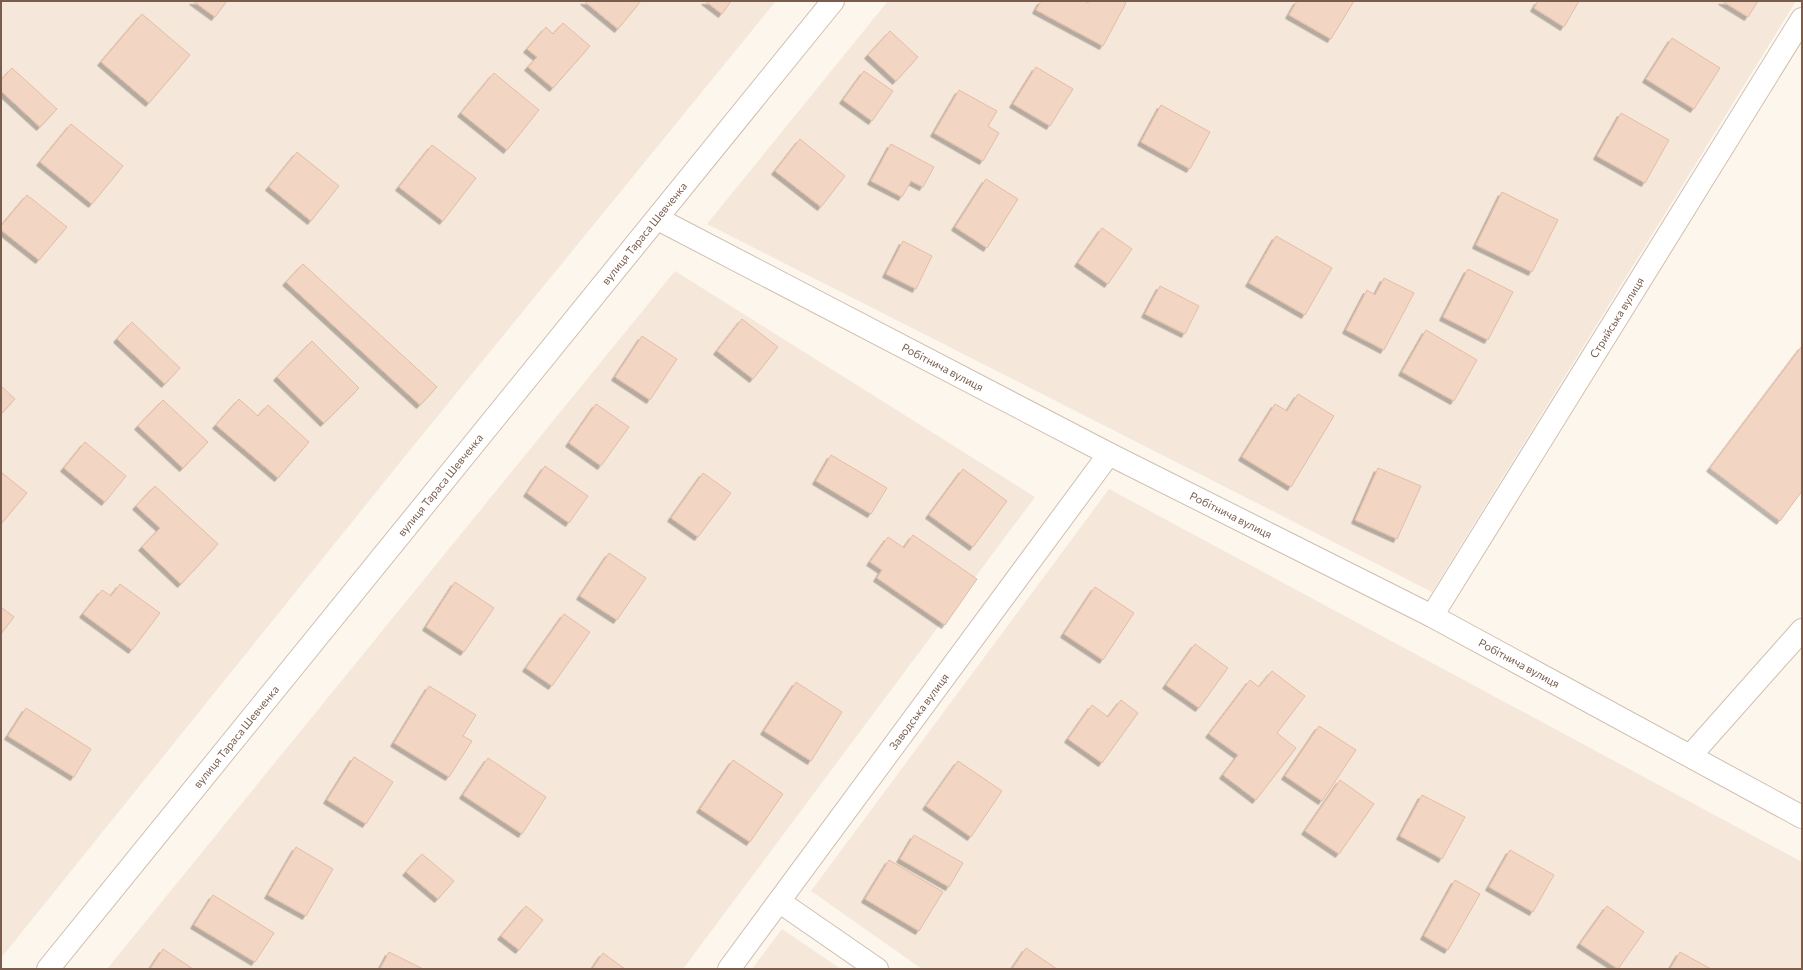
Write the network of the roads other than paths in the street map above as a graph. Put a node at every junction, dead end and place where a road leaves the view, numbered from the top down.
1 (833, 1) edge
2 (1802, 19) edge
3 (658, 219) junction
4 (1109, 454) junction
5 (1432, 616) junction
6 (1802, 630) edge
7 (1691, 755) junction
8 (1802, 817) edge
9 (780, 902) junction
10 (48, 969) edge
11 (729, 969) edge
12 (877, 969) edge

1 - 3 street, вулиця Тараса Шевченка
2 - 5 street, Стрийська вулиця
3 - 4 street, Робітнича вулиця
3 - 10 street, вулиця Тараса Шевченка
4 - 5 street, Робітнича вулиця
4 - 9 street, Заводська вулиця
5 - 7 street, Робітнича вулиця
6 - 7 street
7 - 8 street, Робітнича вулиця
9 - 11 street, Заводська вулиця
9 - 12 street

